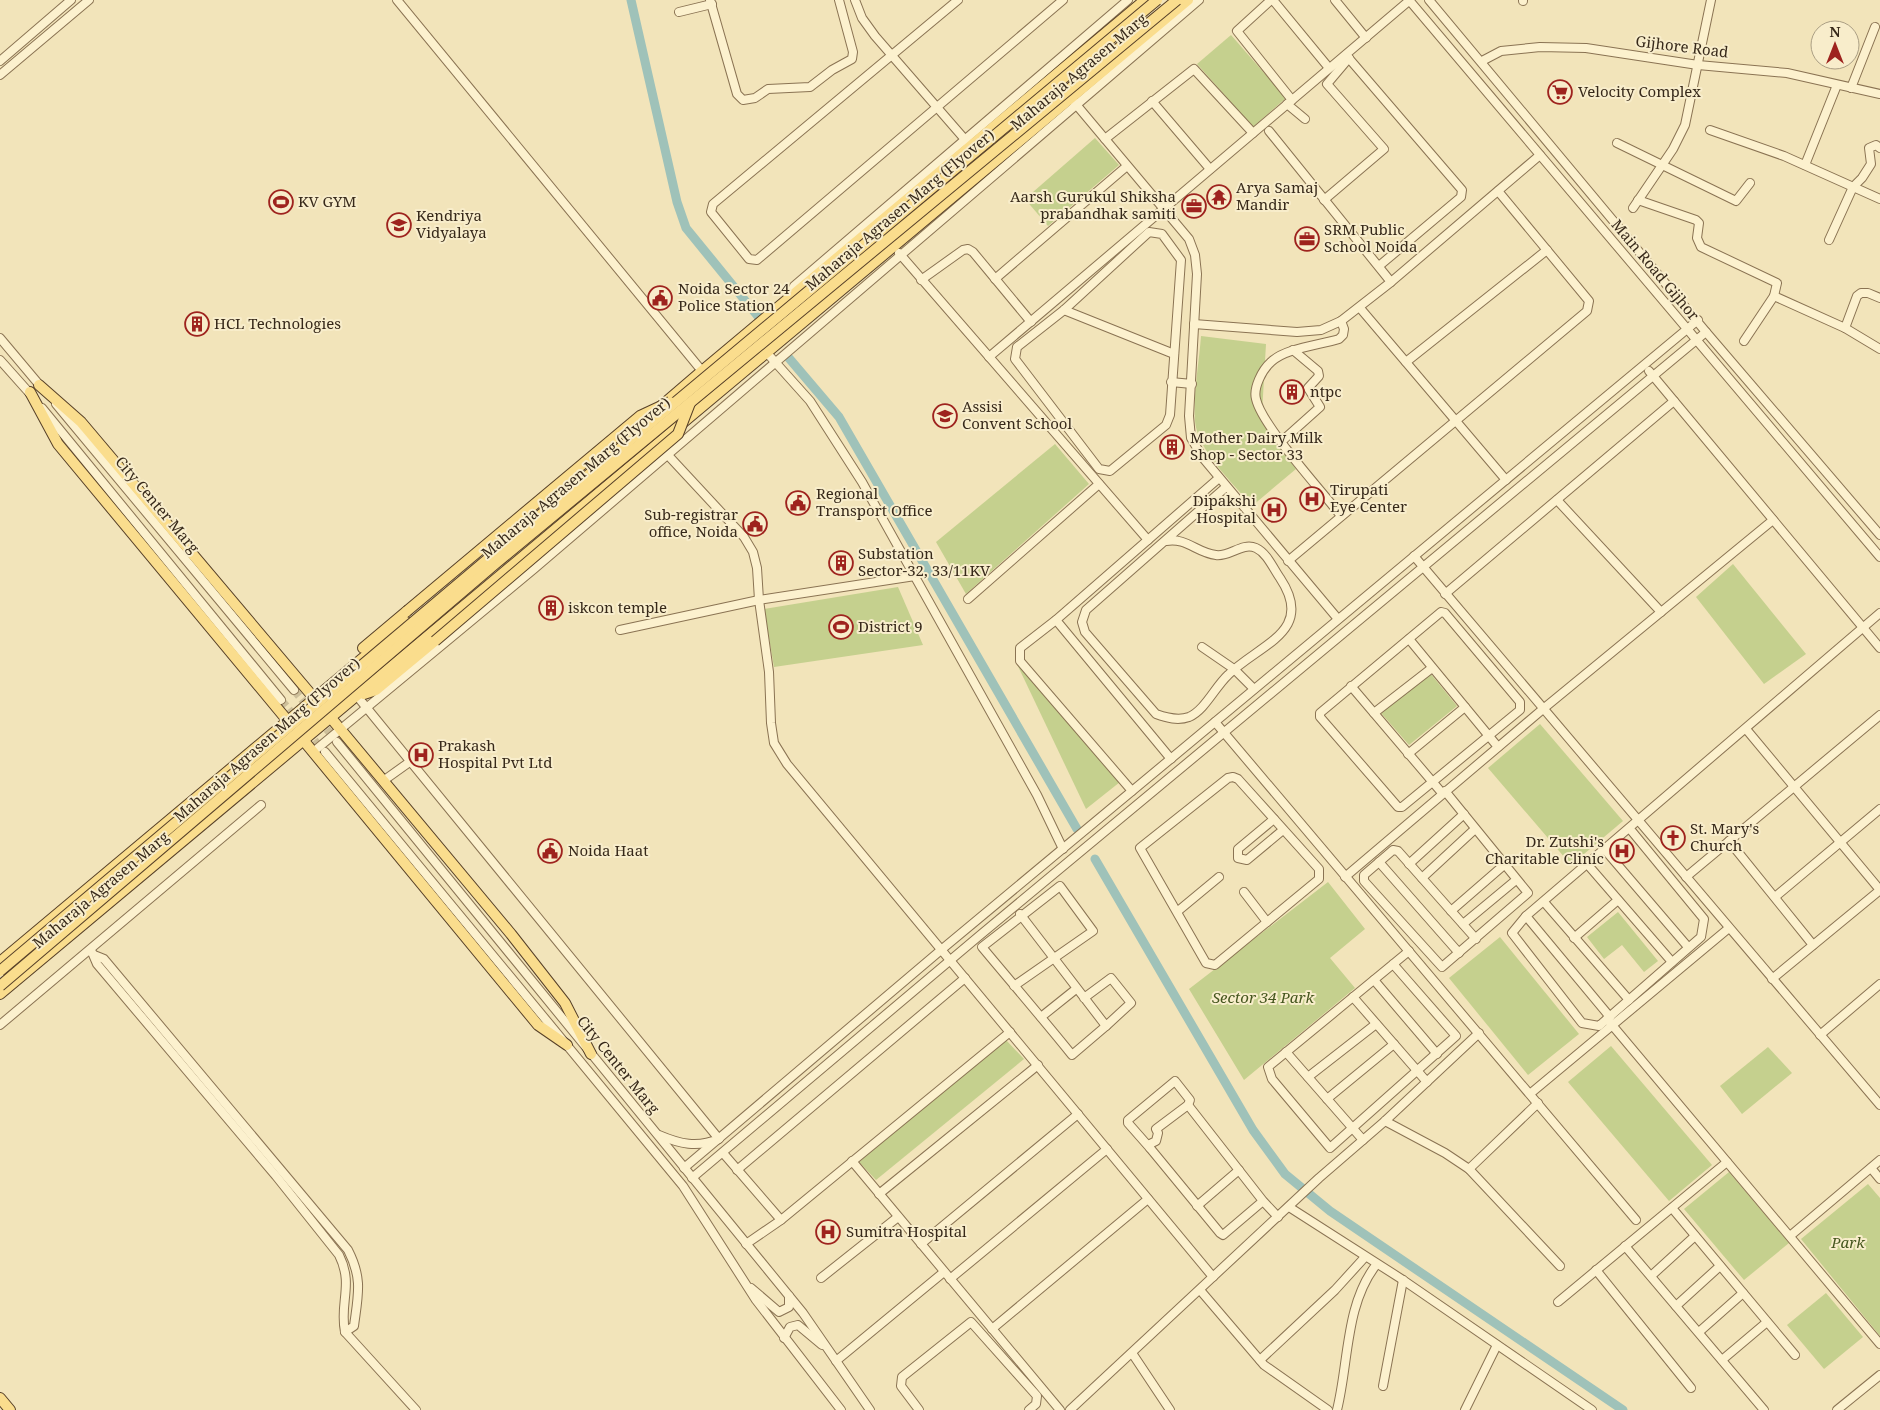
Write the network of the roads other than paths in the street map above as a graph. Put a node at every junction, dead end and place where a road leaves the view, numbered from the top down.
1 (71, 0) edge
2 (89, 0) edge
3 (397, 0) edge
4 (841, 0) edge
5 (855, 0) edge
6 (958, 0) edge
7 (1063, 0) edge
8 (1128, 0) edge
9 (1145, 0) edge
10 (1157, 0) edge
11 (1177, 0) edge
12 (1188, 0) edge
13 (1200, 0) edge
14 (1272, 0) edge
15 (1335, 0) edge
16 (1410, 0) edge
17 (1429, 0) edge
18 (1711, 0) edge
19 (711, 2) edge
20 (679, 12) dead end
21 (1164, 20) junction
22 (1874, 26) dead end
23 (1366, 38) junction
24 (891, 56) junction
25 (1347, 56) junction
26 (0, 61) edge
27 (1482, 61) junction
28 (1698, 65) junction
29 (1330, 68) junction
30 (0, 76) edge
31 (1837, 85) junction
32 (1852, 88) junction
33 (1880, 94) edge
34 (1074, 101) junction
35 (1152, 101) junction
36 (1290, 102) junction
37 (935, 106) junction
38 (1304, 119) dead end
39 (1710, 130) dead end
40 (1268, 131) dead end
41 (1253, 133) junction
42 (1105, 139) junction
43 (968, 143) junction
44 (1617, 143) dead end
45 (1880, 148) edge
46 (1540, 155) junction
47 (1805, 165) junction
48 (1128, 166) junction
49 (1662, 166) junction
50 (1210, 169) junction
51 (1750, 183) dead end
52 (1853, 187) junction
53 (920, 188) junction
54 (1498, 190) junction
55 (1880, 199) edge
56 (1324, 200) junction
57 (1638, 200) junction
58 (1633, 208) dead end
59 (938, 209) junction
60 (1163, 209) junction
61 (1829, 240) dead end
62 (894, 246) junction
63 (1547, 250) junction
64 (900, 255) junction
65 (1379, 266) junction
66 (921, 280) junction
67 (995, 280) junction
68 (1392, 282) junction
69 (1774, 296) junction
70 (1880, 298) edge
71 (786, 300) junction
72 (1360, 308) junction
73 (1064, 310) junction
74 (1698, 320) junction
75 (1341, 321) junction
76 (1031, 322) junction
77 (1194, 324) junction
78 (1845, 328) junction
79 (1688, 329) junction
80 (1706, 332) junction
81 (0, 338) edge
82 (1696, 339) junction
83 (1744, 341) dead end
84 (1880, 349) edge
85 (1293, 350) junction
86 (767, 352) junction
87 (1174, 354) junction
88 (989, 357) junction
89 (0, 360) edge
90 (775, 362) junction
91 (1406, 362) junction
92 (1645, 365) junction
93 (702, 371) junction
94 (1652, 375) junction
95 (1172, 382) junction
96 (1192, 384) junction
97 (39, 385) junction
98 (30, 392) junction
99 (688, 399) junction
100 (1674, 401) junction
101 (1456, 421) junction
102 (1282, 441) junction
103 (658, 444) junction
104 (667, 454) junction
105 (1219, 478) junction
106 (1506, 480) junction
107 (1099, 484) junction
108 (1226, 487) junction
109 (1557, 500) junction
110 (1341, 516) junction
111 (1773, 520) junction
112 (1880, 535) edge
113 (1148, 540) junction
114 (1166, 542) junction
115 (1414, 556) junction
116 (1880, 557) edge
117 (1288, 561) junction
118 (1422, 568) junction
119 (915, 576) junction
120 (1445, 594) junction
121 (759, 600) junction
122 (968, 600) dead end
123 (1452, 603) junction
124 (426, 605) junction
125 (1441, 612) junction
126 (1661, 612) junction
127 (1880, 613) edge
128 (1338, 619) junction
129 (1056, 620) junction
130 (445, 623) junction
131 (1863, 628) junction
132 (620, 630) dead end
133 (1409, 639) junction
134 (1202, 647) dead end
135 (1880, 648) edge
136 (1432, 668) junction
137 (1234, 669) junction
138 (343, 674) junction
139 (1351, 686) junction
140 (1254, 689) junction
141 (294, 690) tunnel mouth
142 (358, 696) junction
143 (314, 698) junction
144 (281, 700) tunnel mouth
145 (1465, 707) junction
146 (366, 708) junction
147 (1543, 709) junction
148 (1374, 713) junction
149 (1880, 715) edge
150 (331, 718) junction
151 (287, 720) junction
152 (1508, 720) junction
153 (1215, 722) junction
154 (1746, 729) junction
155 (340, 730) junction
156 (1517, 731) junction
157 (1223, 733) junction
158 (1489, 735) junction
159 (304, 741) junction
160 (337, 742) tunnel mouth
161 (1498, 747) junction
162 (313, 752) junction
163 (325, 752) tunnel mouth
164 (1408, 754) junction
165 (1171, 759) junction
166 (411, 761) junction
167 (383, 781) junction
168 (1432, 782) junction
169 (1794, 786) junction
170 (1132, 791) junction
171 (1444, 792) junction
172 (261, 805) dead end
173 (1880, 809) edge
174 (1464, 814) junction
175 (1291, 815) junction
176 (1638, 822) junction
177 (1278, 824) junction
178 (1475, 829) junction
179 (1630, 829) junction
180 (1729, 841) junction
181 (1841, 842) junction
182 (1383, 845) junction
183 (1063, 849) junction
184 (1606, 850) junction
185 (1390, 853) junction
186 (1379, 862) junction
187 (1409, 864) junction
188 (1504, 865) junction
189 (1588, 865) junction
190 (1345, 877) junction
191 (1686, 877) junction
192 (1219, 878) dead end
193 (1422, 878) junction
194 (99, 879) junction
195 (1516, 880) junction
196 (1880, 890) edge
197 (1244, 892) dead end
198 (117, 896) junction
199 (1775, 898) junction
200 (1618, 900) junction
201 (1544, 902) junction
202 (1014, 907) junction
203 (1178, 911) junction
204 (1451, 911) junction
205 (1526, 916) junction
206 (1022, 917) junction
207 (1267, 922) junction
208 (1463, 924) junction
209 (1729, 928) junction
210 (979, 936) junction
211 (1574, 938) junction
212 (1476, 939) junction
213 (986, 944) junction
214 (1814, 945) junction
215 (1688, 948) junction
216 (941, 950) junction
217 (1408, 951) junction
218 (92, 953) junction
219 (1459, 953) junction
220 (1053, 958) junction
221 (951, 960) junction
222 (0, 962) edge
223 (1672, 962) junction
224 (1393, 964) junction
225 (0, 971) edge
226 (965, 978) junction
227 (1772, 979) junction
228 (1374, 980) junction
229 (0, 986) edge
230 (1014, 986) junction
231 (1879, 987) edge
232 (1076, 988) junction
233 (0, 994) edge
234 (1353, 997) junction
235 (1084, 998) junction
236 (1628, 1000) junction
237 (1042, 1017) junction
238 (1610, 1020) junction
239 (1376, 1024) junction
240 (0, 1025) edge
241 (1106, 1026) junction
242 (1010, 1032) junction
243 (1479, 1033) junction
244 (1820, 1034) junction
245 (1394, 1044) junction
246 (567, 1045) junction
247 (1286, 1052) junction
248 (591, 1054) junction
249 (1437, 1054) junction
250 (1038, 1065) junction
251 (1417, 1071) junction
252 (1308, 1077) junction
253 (1427, 1082) junction
254 (1531, 1093) junction
255 (1327, 1099) junction
256 (1538, 1103) junction
257 (1188, 1105) junction
258 (1880, 1106) edge
259 (1078, 1114) junction
260 (1384, 1121) junction
261 (1352, 1128) junction
262 (655, 1133) junction
263 (719, 1140) junction
264 (1363, 1140) junction
265 (1150, 1148) junction
266 (1107, 1149) junction
267 (723, 1153) junction
268 (1880, 1160) edge
269 (852, 1161) junction
270 (1728, 1162) junction
271 (684, 1168) junction
272 (1871, 1168) junction
273 (1469, 1169) junction
274 (737, 1170) junction
275 (1239, 1170) junction
276 (692, 1178) junction
277 (1880, 1179) edge
278 (879, 1194) junction
279 (1148, 1199) junction
280 (1263, 1201) junction
281 (1292, 1204) junction
282 (1197, 1206) junction
283 (1672, 1208) junction
284 (898, 1217) junction
285 (1278, 1217) junction
286 (781, 1220) junction
287 (1636, 1220) dead end
288 (1695, 1236) junction
289 (1790, 1236) junction
290 (746, 1244) junction
291 (921, 1244) junction
292 (1625, 1246) junction
293 (1365, 1257) junction
294 (1376, 1265) junction
295 (1560, 1266) dead end
296 (1720, 1266) junction
297 (1596, 1270) junction
298 (944, 1272) junction
299 (1651, 1276) junction
300 (1213, 1277) junction
301 (821, 1278) dead end
302 (950, 1279) junction
303 (1403, 1280) junction
304 (749, 1287) junction
305 (1200, 1290) junction
306 (1743, 1293) junction
307 (789, 1296) junction
308 (1558, 1302) dead end
309 (1676, 1306) junction
310 (1767, 1322) junction
311 (992, 1329) junction
312 (345, 1332) junction
313 (1698, 1332) junction
314 (784, 1338) junction
315 (1880, 1344) edge
316 (1497, 1345) junction
317 (828, 1349) junction
318 (1132, 1353) junction
319 (1794, 1355) dead end
320 (1260, 1360) junction
321 (1722, 1360) junction
322 (836, 1361) junction
323 (1880, 1375) edge
324 (1383, 1386) dead end
325 (1691, 1388) dead end
326 (0, 1398) edge
327 (1846, 1402) junction
328 (10, 1410) edge
329 (416, 1410) edge
330 (841, 1410) edge
331 (870, 1410) edge
332 (919, 1410) edge
333 (1029, 1410) edge
334 (1060, 1410) edge
335 (1070, 1410) edge
336 (1170, 1410) edge
337 (1328, 1410) edge
338 (1337, 1410) edge
339 (1465, 1410) edge
340 (1592, 1410) edge
341 (1764, 1410) edge
342 (1837, 1410) edge
343 (1852, 1410) edge

1 - 26 street
2 - 30 street
3 - 93 street
4 - 19 street
5 - 24 street
6 - 24 street
7 - 37 street
8 - 43 street
9 - 21 main road
9 - 43 main road, Maharaja Agrasen Marg
10 - 99 main road, Maharaja Agrasen Marg (Flyover), bridge
11 - 99 main road, Maharaja Agrasen Marg (Flyover), bridge
12 - 21 main road, Maharaja Agrasen Marg
13 - 34 street
14 - 29 street
14 - 36 street
15 - 23 street
16 - 23 street
16 - 46 street, Main Road Gijhor
17 - 27 street, Main Road Gijhor
18 - 28 street
19 - 20 street
21 - 34 main road, Maharaja Agrasen Marg
22 - 32 street
23 - 25 street
24 - 37 street
24 - 37 street
25 - 29 street
25 - 56 street
25 - 65 street
27 - 28 street, Gijhore Road
27 - 74 street, Main Road Gijhor
28 - 31 street, Gijhore Road
28 - 49 street
29 - 36 street
31 - 32 street, Gijhore Road
31 - 47 street
32 - 33 street, Gijhore Road
34 - 42 street
34 - 59 main road, Maharaja Agrasen Marg
34 - 64 street
35 - 41 street
35 - 42 street
35 - 50 street
36 - 38 street
36 - 41 street
37 - 43 street
39 - 47 street
40 - 56 street
41 - 50 street
42 - 48 street
43 - 53 main road, Maharaja Agrasen Marg
43 - 71 street
44 - 49 street
45 - 52 street
46 - 54 street
46 - 79 street, Main Road Gijhor
47 - 52 street
48 - 60 street
48 - 67 street
49 - 51 street
49 - 57 street
50 - 60 street
52 - 55 street
52 - 61 street
53 - 59 main road
53 - 71 main road, Maharaja Agrasen Marg
54 - 63 street
54 - 68 street
56 - 65 street
57 - 58 street
57 - 69 street
59 - 62 main road, Maharaja Agrasen Marg
60 - 76 street
60 - 77 street
62 - 64 street
62 - 86 main road, Maharaja Agrasen Marg
63 - 91 street
63 - 101 street
64 - 66 street
64 - 90 street
65 - 68 street
66 - 67 street
66 - 88 street
67 - 76 street
68 - 72 street
69 - 78 street
69 - 83 street
70 - 78 street
71 - 93 main road, Maharaja Agrasen Marg
72 - 75 street
72 - 91 street
73 - 87 street
73 - 87 street
73 - 95 street
74 - 79 street
74 - 80 street, Main Road Gijhor
75 - 77 street
75 - 85 street
76 - 88 street
77 - 96 street
78 - 84 street
79 - 82 street, Main Road Gijhor
79 - 92 street
80 - 82 street
80 - 112 street, Main Road Gijhor
81 - 97 street, City Center Marg
82 - 94 street
82 - 116 street, Main Road Gijhor
85 - 102 street
85 - 102 street
86 - 90 street
86 - 103 main road, Maharaja Agrasen Marg
87 - 95 street
88 - 107 street
89 - 98 street, City Center Marg
90 - 104 street
90 - 119 street
91 - 101 street
92 - 94 street
92 - 106 street
93 - 124 main road, Maharaja Agrasen Marg
94 - 100 street
94 - 118 street
95 - 96 street
96 - 105 street
97 - 141 street, City Center Marg
97 - 143 main road
98 - 144 street, City Center Marg
98 - 151 main road
99 - 138 main road, bridge
99 - 142 main road, bridge
99 - 225 main road, Maharaja Agrasen Marg (Flyover), bridge
99 - 229 main road, Maharaja Agrasen Marg (Flyover), bridge
100 - 109 street
100 - 111 street
101 - 106 street
101 - 110 street
102 - 110 street
103 - 104 street
103 - 130 main road, Maharaja Agrasen Marg
104 - 121 street
104 - 146 street
105 - 108 street
105 - 113 street
106 - 115 street
107 - 113 street
107 - 122 street
108 - 114 street
108 - 117 street
109 - 120 street
109 - 126 street
110 - 117 street
111 - 126 street
111 - 131 street
113 - 129 street
114 - 137 street
114 - 137 street
115 - 118 street
115 - 128 street
117 - 128 street
118 - 120 street
118 - 157 street
119 - 121 street
119 - 183 street
120 - 123 street
121 - 132 street
121 - 216 street
123 - 125 street
123 - 147 street
124 - 130 main road
124 - 138 main road, Maharaja Agrasen Marg
125 - 133 street
125 - 152 street
126 - 147 street
127 - 131 street
128 - 140 street
129 - 165 street
129 - 170 street
130 - 142 main road, Maharaja Agrasen Marg
131 - 135 street
131 - 154 street
133 - 136 street
133 - 139 street
134 - 137 street
136 - 145 street
136 - 148 street
137 - 140 street
138 - 143 main road, Maharaja Agrasen Marg
139 - 148 street
139 - 168 street
140 - 153 street
142 - 146 street
142 - 150 main road, Maharaja Agrasen Marg
143 - 151 main road, Maharaja Agrasen Marg
145 - 158 street
145 - 164 street
146 - 155 street
146 - 166 street
147 - 156 street
147 - 176 street
148 - 164 street
149 - 169 street
150 - 155 main road
150 - 159 main road, Maharaja Agrasen Marg
151 - 194 main road, Maharaja Agrasen Marg
152 - 156 street
152 - 158 street
153 - 157 street
153 - 165 street
154 - 169 street
154 - 176 street
155 - 162 street
155 - 167 main road
156 - 161 street
157 - 175 street
157 - 202 street
158 - 161 street
158 - 168 street
159 - 162 main road
159 - 198 main road, Maharaja Agrasen Marg
160 - 248 street, City Center Marg
161 - 171 street
162 - 246 main road
163 - 246 street, City Center Marg
164 - 168 street
165 - 170 street
166 - 167 street
166 - 263 street
167 - 248 main road
168 - 171 street
169 - 180 street
169 - 181 street
170 - 183 street
171 - 174 street
171 - 182 street
172 - 218 street
173 - 181 street
174 - 178 street
174 - 187 street
175 - 177 street
175 - 190 street
176 - 179 street
176 - 191 street
177 - 177 street
177 - 203 street
177 - 207 street
178 - 188 street
178 - 193 street
179 - 184 street
179 - 215 street
180 - 191 street
180 - 199 street
181 - 196 street
181 - 199 street
182 - 185 street
182 - 190 street
183 - 216 street
184 - 189 street
184 - 215 street
185 - 186 street
185 - 187 street
186 - 219 street
186 - 219 street
187 - 193 street
188 - 195 street
188 - 204 street
189 - 200 street
189 - 201 street
190 - 217 street
191 - 209 street
192 - 203 street
193 - 204 street
194 - 198 main road
194 - 222 main road, Maharaja Agrasen Marg
195 - 208 street
195 - 212 street
196 - 214 street
197 - 207 street
198 - 233 main road, Maharaja Agrasen Marg
199 - 214 street
200 - 211 street
200 - 223 street
201 - 205 street
201 - 211 street
202 - 206 street
202 - 210 street
203 - 207 street
204 - 208 street
205 - 238 street
205 - 238 street
206 - 213 street
206 - 220 street
206 - 220 street
208 - 212 street
209 - 227 street
209 - 238 street
210 - 213 street
210 - 221 street
211 - 236 street
212 - 219 street
213 - 230 street
214 - 227 street
215 - 223 street
216 - 221 street
216 - 263 street
217 - 224 street
217 - 243 street
218 - 240 street
218 - 312 street
218 - 312 street
220 - 230 street
220 - 232 street
221 - 226 street
221 - 267 street
223 - 236 street
224 - 228 street
224 - 249 street
226 - 242 street
226 - 274 street
227 - 244 street
228 - 234 street
228 - 249 street
230 - 237 street
231 - 244 street
232 - 235 street
232 - 237 street
234 - 239 street
234 - 247 street
235 - 241 street
235 - 241 street
236 - 238 street
237 - 241 street
238 - 254 street
238 - 270 street
239 - 245 street
239 - 252 street
242 - 250 street
242 - 269 street
243 - 253 street
243 - 254 street
244 - 258 street
245 - 251 street
245 - 255 street
246 - 304 street, City Center Marg
247 - 252 street
247 - 261 street
248 - 262 street, City Center Marg
249 - 251 street
250 - 259 street
250 - 278 street
251 - 253 street
251 - 261 street
252 - 255 street
253 - 260 street
254 - 256 street
255 - 261 street
256 - 273 street
256 - 287 street
257 - 265 street
257 - 265 street
257 - 275 street
259 - 266 street
259 - 291 street
260 - 264 street
260 - 273 street
261 - 264 street
262 - 263 street
262 - 271 street, City Center Marg
263 - 271 street
264 - 281 street
265 - 282 street
266 - 279 street
266 - 302 street
267 - 274 street
267 - 276 street
268 - 272 street
269 - 278 street
269 - 286 street
270 - 283 street
270 - 289 street
271 - 276 street, City Center Marg
272 - 277 street
272 - 289 street
273 - 295 street
274 - 286 street
275 - 280 street
275 - 282 street
276 - 290 street, City Center Marg
278 - 284 street
279 - 300 street
279 - 311 street
280 - 282 street
280 - 285 street
281 - 285 street
281 - 293 street
283 - 288 street
283 - 292 street
284 - 291 street
284 - 301 street
285 - 300 street
286 - 290 street
288 - 296 street
288 - 299 street
289 - 315 street
290 - 307 street, City Center Marg
291 - 298 street
292 - 297 street
292 - 299 street
293 - 294 street
293 - 320 street
294 - 303 street
294 - 338 street
296 - 306 street
296 - 309 street
297 - 308 street
297 - 325 street
298 - 302 street
298 - 322 street
299 - 309 street
300 - 305 street
302 - 311 street
303 - 316 street
303 - 324 street
304 - 307 street
304 - 314 street, City Center Marg
305 - 318 street
305 - 320 street
306 - 310 street
306 - 313 street
307 - 317 street, City Center Marg
309 - 313 street
310 - 319 street
310 - 321 street
311 - 334 street
312 - 329 street
313 - 321 street
314 - 317 street
314 - 330 street, City Center Marg
316 - 339 street
316 - 340 street
317 - 322 street, City Center Marg
318 - 335 street
318 - 336 street
320 - 337 street
321 - 341 street
322 - 331 street, City Center Marg
323 - 327 street
326 - 328 main road
327 - 342 street
327 - 343 street
332 - 333 street

